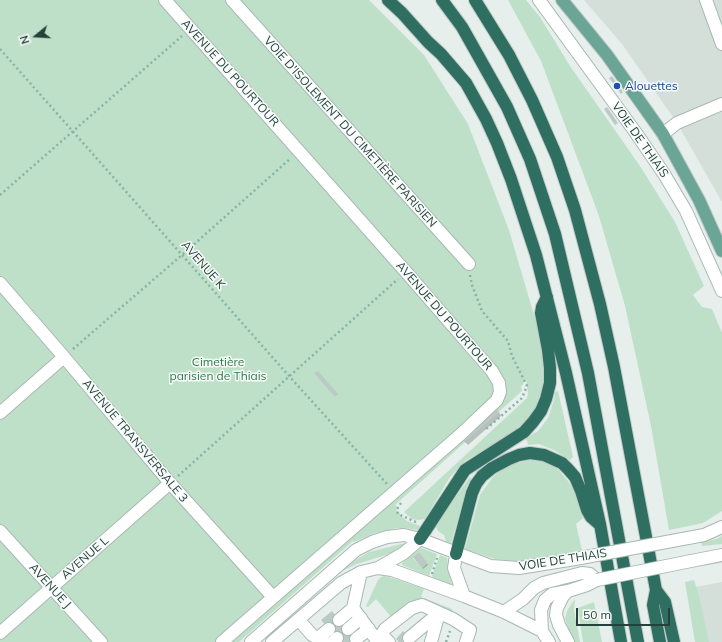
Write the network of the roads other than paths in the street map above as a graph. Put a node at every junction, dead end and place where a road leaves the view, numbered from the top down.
1 (165, 0) edge
2 (232, 0) edge
3 (388, 0) edge
4 (442, 0) edge
5 (475, 0) edge
6 (539, 0) edge
7 (562, 0) edge
8 (706, 0) edge
9 (722, 44) edge
10 (722, 104) edge
11 (662, 134) junction
12 (722, 251) edge
13 (469, 264) dead end
14 (0, 283) edge
15 (722, 291) edge
16 (547, 297) junction
17 (64, 357) junction
18 (0, 413) edge
19 (170, 483) junction
20 (600, 524) junction
21 (722, 527) edge
22 (0, 531) edge
23 (420, 539) junction
24 (456, 554) junction
25 (722, 556) edge
26 (691, 561) junction
27 (722, 563) edge
28 (378, 568) junction
29 (361, 572) junction
30 (597, 580) junction
31 (51, 588) junction
32 (656, 590) junction
33 (568, 591) junction
34 (464, 596) junction
35 (273, 597) junction
36 (504, 612) junction
37 (357, 613) junction
38 (439, 613) junction
39 (299, 620) junction
40 (340, 620) dead end
41 (329, 629) dead end
42 (348, 629) dead end
43 (369, 629) junction
44 (542, 631) junction
45 (0, 633) edge
46 (409, 638) dead end
47 (315, 639) edge
48 (356, 639) dead end
49 (101, 642) edge
50 (222, 642) edge
51 (251, 642) edge
52 (272, 642) edge
53 (380, 642) edge
54 (431, 642) edge
55 (466, 642) edge
56 (549, 642) edge
57 (568, 642) edge
58 (621, 642) edge
59 (638, 642) edge
60 (660, 642) edge
61 (674, 642) edge

1 - 35 street, AVENUE DU POURTOUR
2 - 13 street, VOIE D'ISOLEMENT DU CIMETIÈRE PARISIEN
3 - 16 highway
4 - 59 highway
5 - 32 highway
6 - 15 street, VOIE DE THIAIS
7 - 11 main road
8 - 9 street
10 - 11 street
11 - 12 main road
14 - 17 street, AVENUE TRANSVERSALE 3
16 - 20 highway
16 - 23 highway
17 - 18 street
17 - 19 street, AVENUE TRANSVERSALE 3
19 - 31 street, AVENUE L
19 - 35 street, AVENUE TRANSVERSALE 3
20 - 24 highway
20 - 58 highway
21 - 24 street, VOIE DE THIAIS, bridge
22 - 31 street, AVENUE J
23 - 24 street, VOIE DE THIAIS
23 - 28 street
23 - 51 street, VOIE DE THIAIS
24 - 34 street
25 - 26 street
26 - 27 street
26 - 30 street, bridge
28 - 29 street
28 - 34 street
29 - 37 street
29 - 39 street
30 - 33 street
30 - 36 street
31 - 45 street, AVENUE L
31 - 49 street, AVENUE J
32 - 60 highway
32 - 61 highway
33 - 44 street
33 - 57 street
34 - 36 street
35 - 50 street, AVENUE DU POURTOUR
36 - 44 street
37 - 40 street
37 - 42 street
37 - 43 street
38 - 46 street
38 - 53 street
38 - 54 street
38 - 55 street
39 - 47 street
39 - 52 street
41 - 47 street
43 - 48 street
43 - 53 street
44 - 56 street

